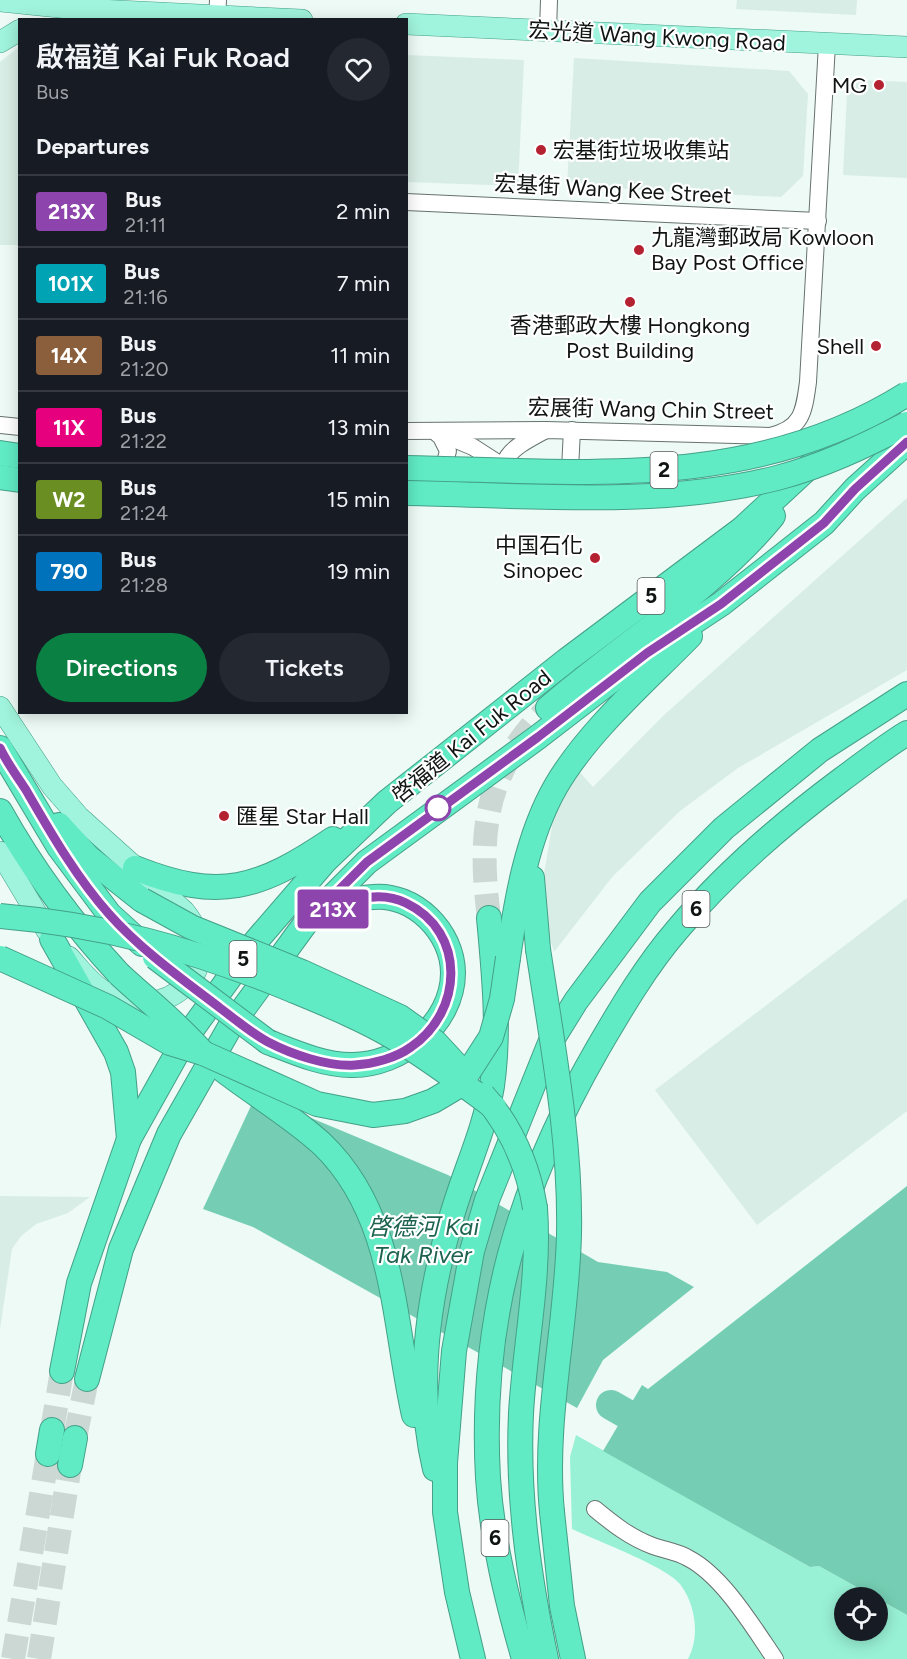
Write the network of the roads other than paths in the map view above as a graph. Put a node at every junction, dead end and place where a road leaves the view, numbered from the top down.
1 (549, 0) edge
2 (0, 1) edge
3 (69, 5) edge
4 (217, 12) edge
5 (46, 18) edge
6 (281, 18) edge
7 (408, 24) edge
8 (18, 31) edge
9 (548, 31) junction
10 (0, 42) edge
11 (827, 44) junction
12 (907, 47) edge
13 (408, 202) edge
14 (818, 221) junction
15 (907, 386) edge
16 (907, 394) edge
17 (907, 424) edge
18 (0, 425) edge
19 (18, 427) edge
20 (408, 430) edge
21 (546, 430) junction
22 (572, 430) junction
23 (433, 431) junction
24 (744, 436) junction
25 (907, 442) edge
26 (0, 453) edge
27 (823, 454) junction
28 (18, 456) edge
29 (895, 460) edge
30 (501, 465) junction
31 (408, 468) edge
32 (0, 477) edge
33 (0, 482) edge
34 (18, 482) edge
35 (18, 482) edge
36 (408, 495) edge
37 (408, 495) edge
38 (435, 496) junction
39 (721, 604) junction
40 (907, 694) edge
41 (0, 707) edge
42 (548, 708) tunnel mouth
43 (907, 733) edge
44 (0, 748) edge
45 (26, 791) junction
46 (387, 802) junction
47 (0, 811) edge
48 (531, 849) junction
49 (0, 852) edge
50 (135, 868) junction
51 (0, 916) edge
52 (489, 918) tunnel mouth
53 (305, 924) junction
54 (52, 939) junction
55 (0, 958) edge
56 (203, 1053) junction
57 (493, 1097) junction
58 (129, 1139) junction
59 (62, 1371) tunnel mouth
60 (414, 1373) junction
61 (87, 1379) tunnel mouth
62 (52, 1430) tunnel mouth
63 (75, 1438) tunnel mouth
64 (48, 1454) tunnel mouth
65 (70, 1465) tunnel mouth
66 (595, 1509) dead end
67 (445, 1512) junction
68 (473, 1659) edge
69 (524, 1659) edge
70 (546, 1659) edge
71 (573, 1659) edge
72 (775, 1659) edge

1 - 9 street
2 - 3 main road
3 - 4 main road
3 - 5 main road
4 - 6 main road
7 - 9 main road, 宏光道 Wang Kwong Road
8 - 10 main road
9 - 11 main road, 宏光道 Wang Kwong Road
11 - 12 main road, 宏光道 Wang Kwong Road
11 - 14 street, 宏展街 Wang Chin Street
13 - 14 street, 宏基街 Wang Kee Street
14 - 24 street, 宏展街 Wang Chin Street
15 - 27 highway, 啓福道 Kai Fuk Road / 5
16 - 31 highway, 2, bridge
17 - 36 highway, 2, bridge
18 - 19 street
20 - 23 street, 宏展街 Wang Chin Street
21 - 22 street, 宏展街 Wang Chin Street
21 - 23 street, 宏展街 Wang Chin Street
21 - 30 street
22 - 24 street, 宏展街 Wang Chin Street
22 - 24 street
23 - 30 street
23 - 38 street
25 - 29 highway, 啓福道 Kai Fuk Road / 5
26 - 28 highway
27 - 42 highway
27 - 46 highway, 啓福道 Kai Fuk Road / 5
29 - 39 highway, 啓福道 Kai Fuk Road / 5
30 - 38 street
32 - 34 highway
33 - 35 street
37 - 38 street
39 - 48 highway, 5
39 - 53 highway, 啓福道 Kai Fuk Road / 5
40 - 67 highway, 6
41 - 50 main road
43 - 69 highway, 6, bridge
44 - 45 highway
45 - 53 highway, bridge
45 - 57 highway, bridge
46 - 50 highway
46 - 58 highway, 啓福道 Kai Fuk Road / 5
47 - 56 highway, bridge
48 - 56 highway, bridge
48 - 71 highway, bridge
49 - 54 main road
50 - 54 main road
51 - 57 highway, bridge
52 - 57 highway
53 - 61 highway, 啓福道 Kai Fuk Road / 5
54 - 58 highway
55 - 56 highway, bridge
56 - 60 highway, bridge
57 - 60 highway
57 - 70 highway, bridge
58 - 59 highway, 啓福道 Kai Fuk Road / 5
60 - 67 highway
62 - 64 highway
63 - 65 highway
66 - 72 street
67 - 68 highway, 6

